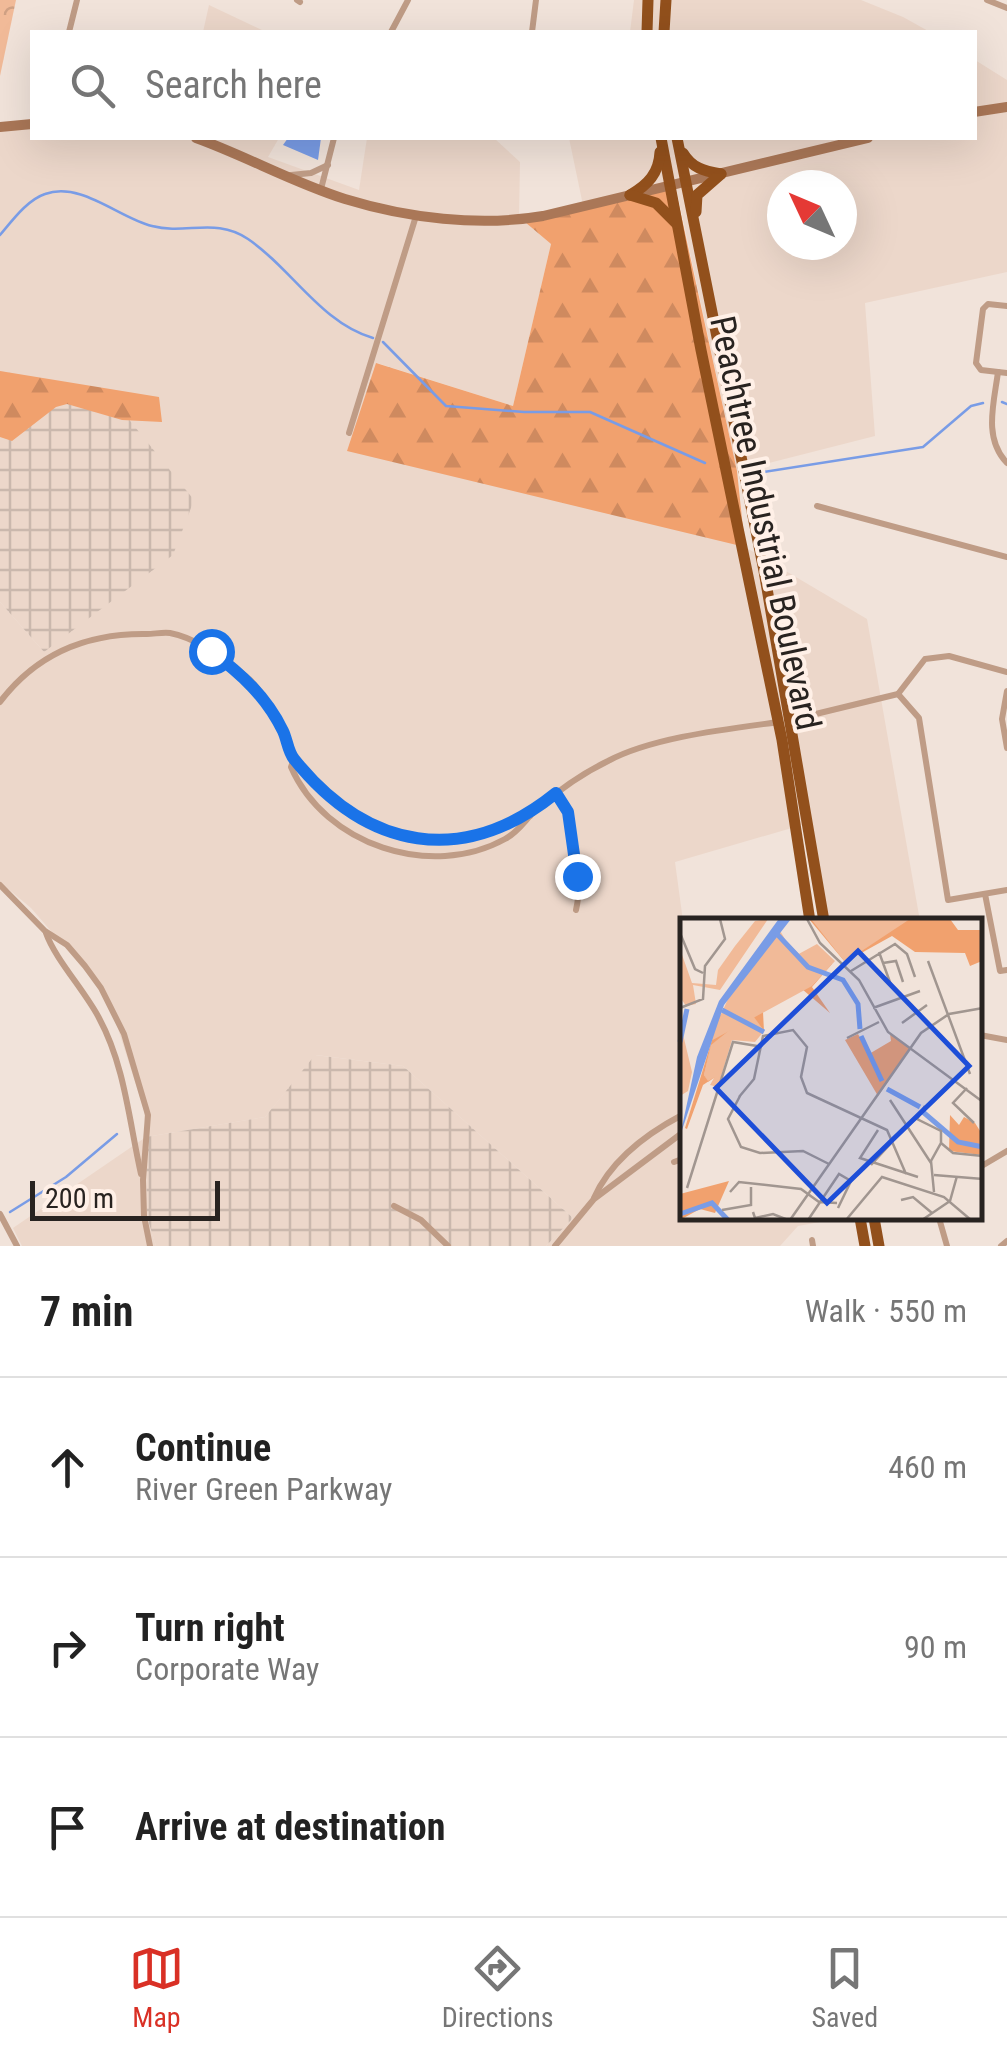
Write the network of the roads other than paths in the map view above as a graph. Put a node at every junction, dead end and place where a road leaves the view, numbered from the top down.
1 (77, 0) edge
2 (408, 0) edge
3 (536, 0) edge
4 (648, 0) edge
5 (666, 0) edge
6 (987, 0) edge
7 (1007, 8) edge
8 (70, 30) edge
9 (392, 30) edge
10 (532, 30) edge
11 (647, 30) edge
12 (664, 30) edge
13 (1007, 107) edge
14 (977, 112) edge
15 (30, 124) edge
16 (0, 127) edge
17 (201, 140) edge
18 (334, 140) edge
19 (661, 140) edge
20 (661, 140) edge
21 (677, 140) edge
22 (678, 140) edge
23 (860, 140) edge
24 (329, 164) junction
25 (721, 174) junction
26 (291, 175) junction
27 (685, 183) junction
28 (672, 186) junction
29 (321, 189) junction
30 (630, 196) junction
31 (416, 215) junction
32 (679, 228) junction
33 (696, 236) junction
34 (1007, 306) edge
35 (1003, 373) edge
36 (349, 433) dead end
37 (1007, 463) edge
38 (817, 506) dead end
39 (1007, 556) edge
40 (1007, 672) edge
41 (1007, 692) edge
42 (898, 694) junction
43 (0, 702) edge
44 (790, 720) junction
45 (776, 723) junction
46 (1007, 748) edge
47 (294, 759) junction
48 (556, 793) junction
49 (530, 816) junction
50 (0, 885) edge
51 (1007, 890) edge
52 (984, 894) junction
53 (576, 910) dead end
54 (810, 918) edge
55 (823, 918) edge
56 (46, 931) junction
57 (1007, 970) edge
58 (982, 1035) edge
59 (1007, 1040) edge
60 (680, 1116) edge
61 (680, 1134) edge
62 (1007, 1151) edge
63 (982, 1163) edge
64 (143, 1180) junction
65 (594, 1199) junction
66 (394, 1206) dead end
67 (0, 1214) edge
68 (861, 1221) edge
69 (875, 1221) edge
70 (941, 1221) edge
71 (17, 1246) edge
72 (150, 1246) edge
73 (448, 1246) edge
74 (555, 1246) edge
75 (865, 1246) edge
76 (879, 1246) edge
77 (947, 1246) edge

1 - 8 street
2 - 9 street
3 - 10 street
4 - 11 highway
5 - 12 highway
6 - 7 street
13 - 14 main road
15 - 16 main road
17 - 26 main road
18 - 24 street
19 - 28 highway, Peachtree Industrial Boulevard
20 - 30 highway
21 - 27 highway, Peachtree Industrial Boulevard
22 - 25 highway
23 - 25 main road
24 - 26 street
24 - 29 street
25 - 27 main road
25 - 33 highway
26 - 29 main road
27 - 28 main road
27 - 33 highway, Peachtree Industrial Boulevard
28 - 30 main road
28 - 32 highway, Peachtree Industrial Boulevard
29 - 31 main road
30 - 31 main road
30 - 32 highway
31 - 36 street
32 - 45 highway, Peachtree Industrial Boulevard
33 - 44 highway, Peachtree Industrial Boulevard
34 - 35 street
35 - 37 street
38 - 39 street
40 - 42 street
41 - 46 street
42 - 44 street
42 - 52 street
43 - 47 street
44 - 45 street
44 - 55 highway, Peachtree Industrial Boulevard
45 - 48 street
45 - 54 highway, Peachtree Industrial Boulevard
47 - 49 street
47 - 49 street
48 - 49 street
48 - 53 street
50 - 56 street
51 - 52 street
52 - 57 street
56 - 64 street
56 - 64 street
58 - 59 street
60 - 65 street
61 - 65 street
62 - 63 street
64 - 72 street
65 - 74 street
66 - 73 street
67 - 71 street
68 - 75 highway
69 - 76 highway
70 - 77 street

